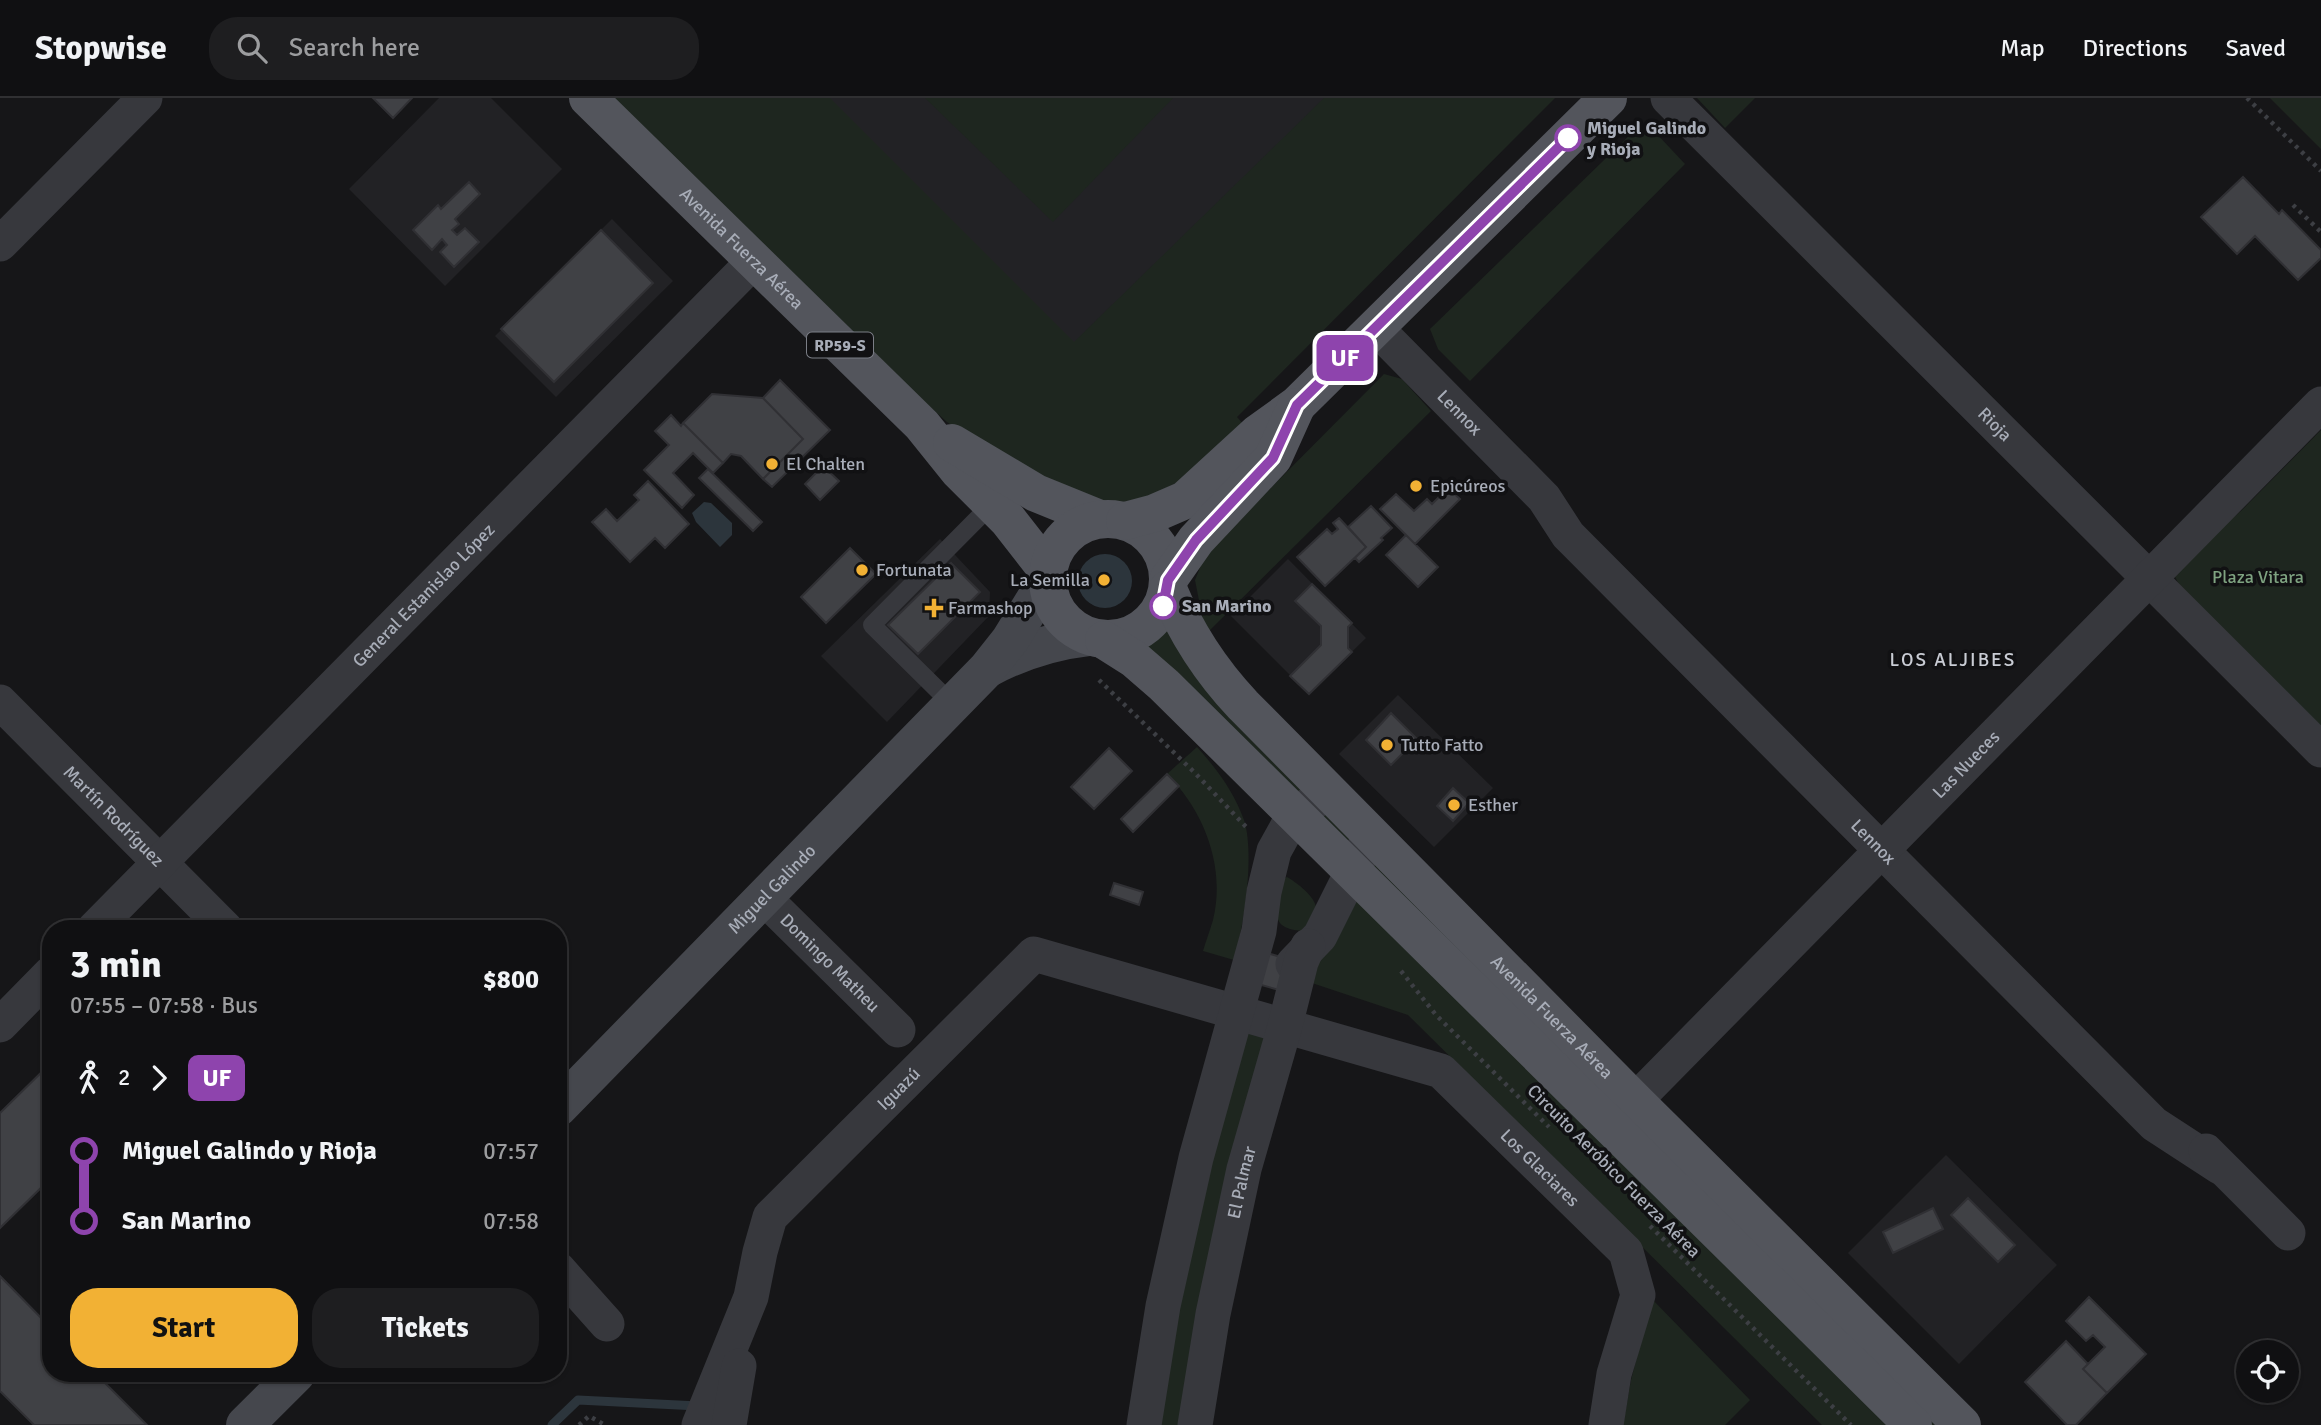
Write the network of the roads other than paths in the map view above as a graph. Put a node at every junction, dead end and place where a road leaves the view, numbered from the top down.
1 (145, 98) edge
2 (588, 98) edge
3 (1608, 98) edge
4 (1668, 98) edge
5 (0, 244) edge
6 (754, 261) junction
7 (1376, 328) junction
8 (2321, 404) edge
9 (1297, 405) junction
10 (926, 429) junction
11 (992, 504) junction
12 (1112, 520) junction
13 (1047, 575) junction
14 (2149, 579) junction
15 (1168, 584) junction
16 (1095, 651) junction
17 (987, 669) junction
18 (0, 702) edge
19 (952, 704) junction
20 (2321, 750) edge
21 (1328, 792) junction
22 (1295, 813) junction
23 (1371, 834) junction
24 (1889, 843) junction
25 (160, 863) junction
26 (1352, 870) junction
27 (764, 897) junction
28 (103, 920) edge
29 (217, 920) edge
30 (1259, 931) junction
31 (1308, 946) junction
32 (42, 982) edge
33 (1237, 1013) junction
34 (0, 1025) edge
35 (1285, 1026) junction
36 (898, 1030) dead end
37 (567, 1099) edge
38 (1623, 1113) junction
39 (2288, 1233) dead end
40 (567, 1279) edge
41 (751, 1297) junction
42 (607, 1324) dead end
43 (288, 1382) edge
44 (245, 1425) edge
45 (699, 1425) edge
46 (729, 1425) edge
47 (1144, 1425) edge
48 (1195, 1425) edge
49 (1606, 1425) edge
50 (1913, 1425) edge
51 (1962, 1425) edge

1 - 5 street
2 - 6 main road, Avenida Fuerza Aérea / RP59-S
3 - 7 main road
4 - 14 street, Rioja
6 - 10 main road, Avenida Fuerza Aérea / RP59-S
6 - 25 street, General Estanislao López
7 - 9 main road
7 - 24 street, Lennox
8 - 14 street, Las Nueces
9 - 12 main road
9 - 15 main road
10 - 11 main road, Avenida Fuerza Aérea / RP59-S
10 - 12 main road, Avenida Fuerza Aérea / RP59-S
11 - 13 main road, Avenida Fuerza Aérea / RP59-S
11 - 19 lane
12 - 13 main road
12 - 15 main road, Avenida Fuerza Aérea
13 - 16 main road, Avenida Fuerza Aérea / RP59-S
13 - 17 main road, Miguel Galindo
14 - 20 street, Rioja
14 - 24 street, Las Nueces
15 - 16 main road
15 - 21 main road, Avenida Fuerza Aérea
16 - 17 main road, Miguel Galindo
16 - 22 main road, Avenida Fuerza Aérea
17 - 19 main road, Miguel Galindo
18 - 25 street, Martín Rodríguez
19 - 27 main road, Miguel Galindo
21 - 22 street
21 - 23 main road, Avenida Fuerza Aérea
22 - 26 main road, Avenida Fuerza Aérea
22 - 30 street
23 - 26 street, El Palmar
23 - 38 main road, Avenida Fuerza Aérea
24 - 38 street, Las Nueces
24 - 39 street, Lennox
25 - 28 street, General Estanislao López
25 - 29 street, Martín Rodríguez
26 - 31 street, El Palmar
26 - 38 main road, Avenida Fuerza Aérea
27 - 36 street, Domingo Matheu
27 - 37 main road, Miguel Galindo
30 - 33 street
30 - 33 street
31 - 35 street, El Palmar
31 - 35 street, El Palmar
32 - 34 street
33 - 35 street, Los Glaciares
33 - 41 street, Iguazú
33 - 47 street
35 - 48 street, El Palmar
35 - 49 street, Los Glaciares
38 - 50 main road, Avenida Fuerza Aérea
38 - 51 main road, Avenida Fuerza Aérea
40 - 42 street
41 - 45 street, Iguazú
41 - 46 street
43 - 44 main road

